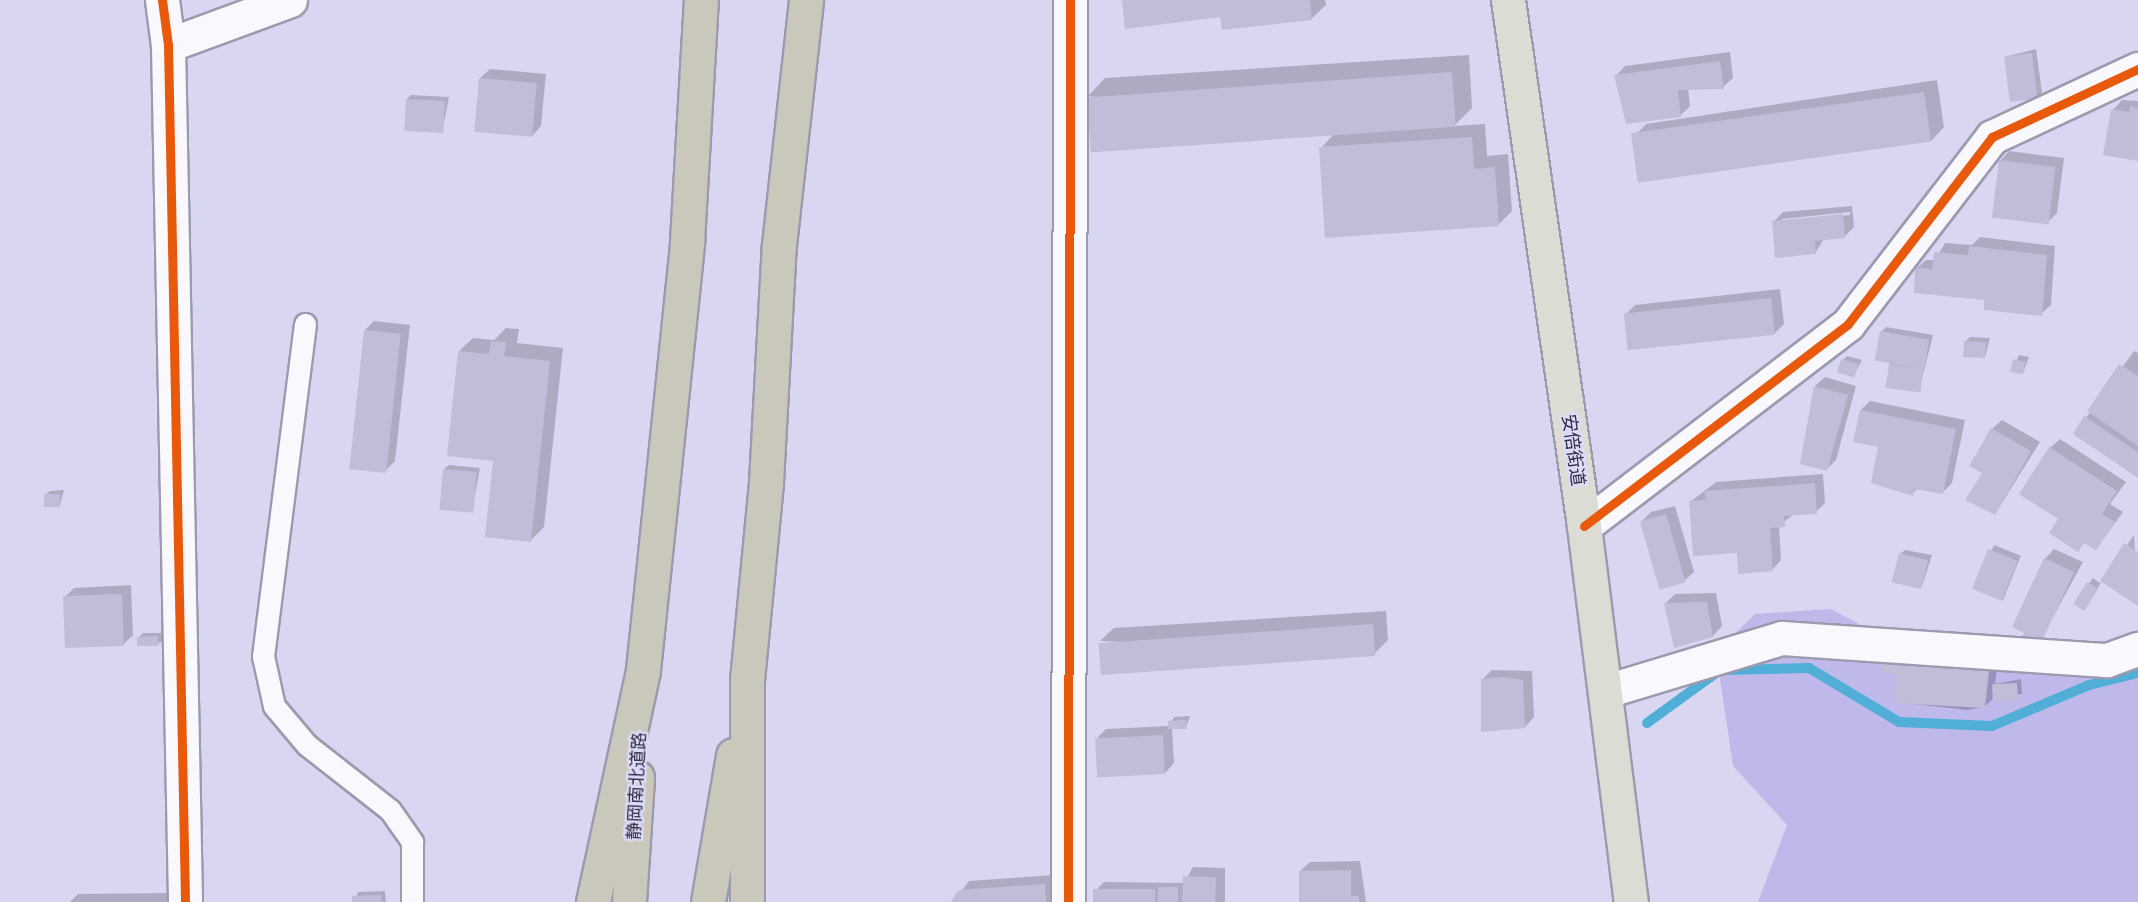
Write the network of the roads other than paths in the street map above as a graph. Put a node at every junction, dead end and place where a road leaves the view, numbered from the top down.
1 (162, 0) edge
2 (290, 0) edge
3 (701, 0) edge
4 (806, 0) edge
5 (1070, 0) edge
6 (1508, 0) edge
7 (168, 45) junction
8 (2138, 69) edge
9 (305, 324) dead end
10 (1584, 526) junction
11 (2138, 649) edge
12 (643, 670) junction
13 (747, 680) junction
14 (1606, 691) junction
15 (185, 902) edge
16 (412, 902) edge
17 (593, 902) edge
18 (629, 902) edge
19 (708, 902) edge
20 (747, 902) edge
21 (1068, 902) edge
22 (1631, 902) edge

1 - 7 street
2 - 7 street
3 - 12 highway
4 - 13 highway
5 - 21 street
6 - 10 main road, 安倍街道
7 - 15 street
8 - 10 street
9 - 16 lane
10 - 14 main road, 安倍街道
11 - 14 street
12 - 17 highway
12 - 18 highway, 静岡南北道路
13 - 19 highway
13 - 20 highway
14 - 22 main road, 安倍街道

